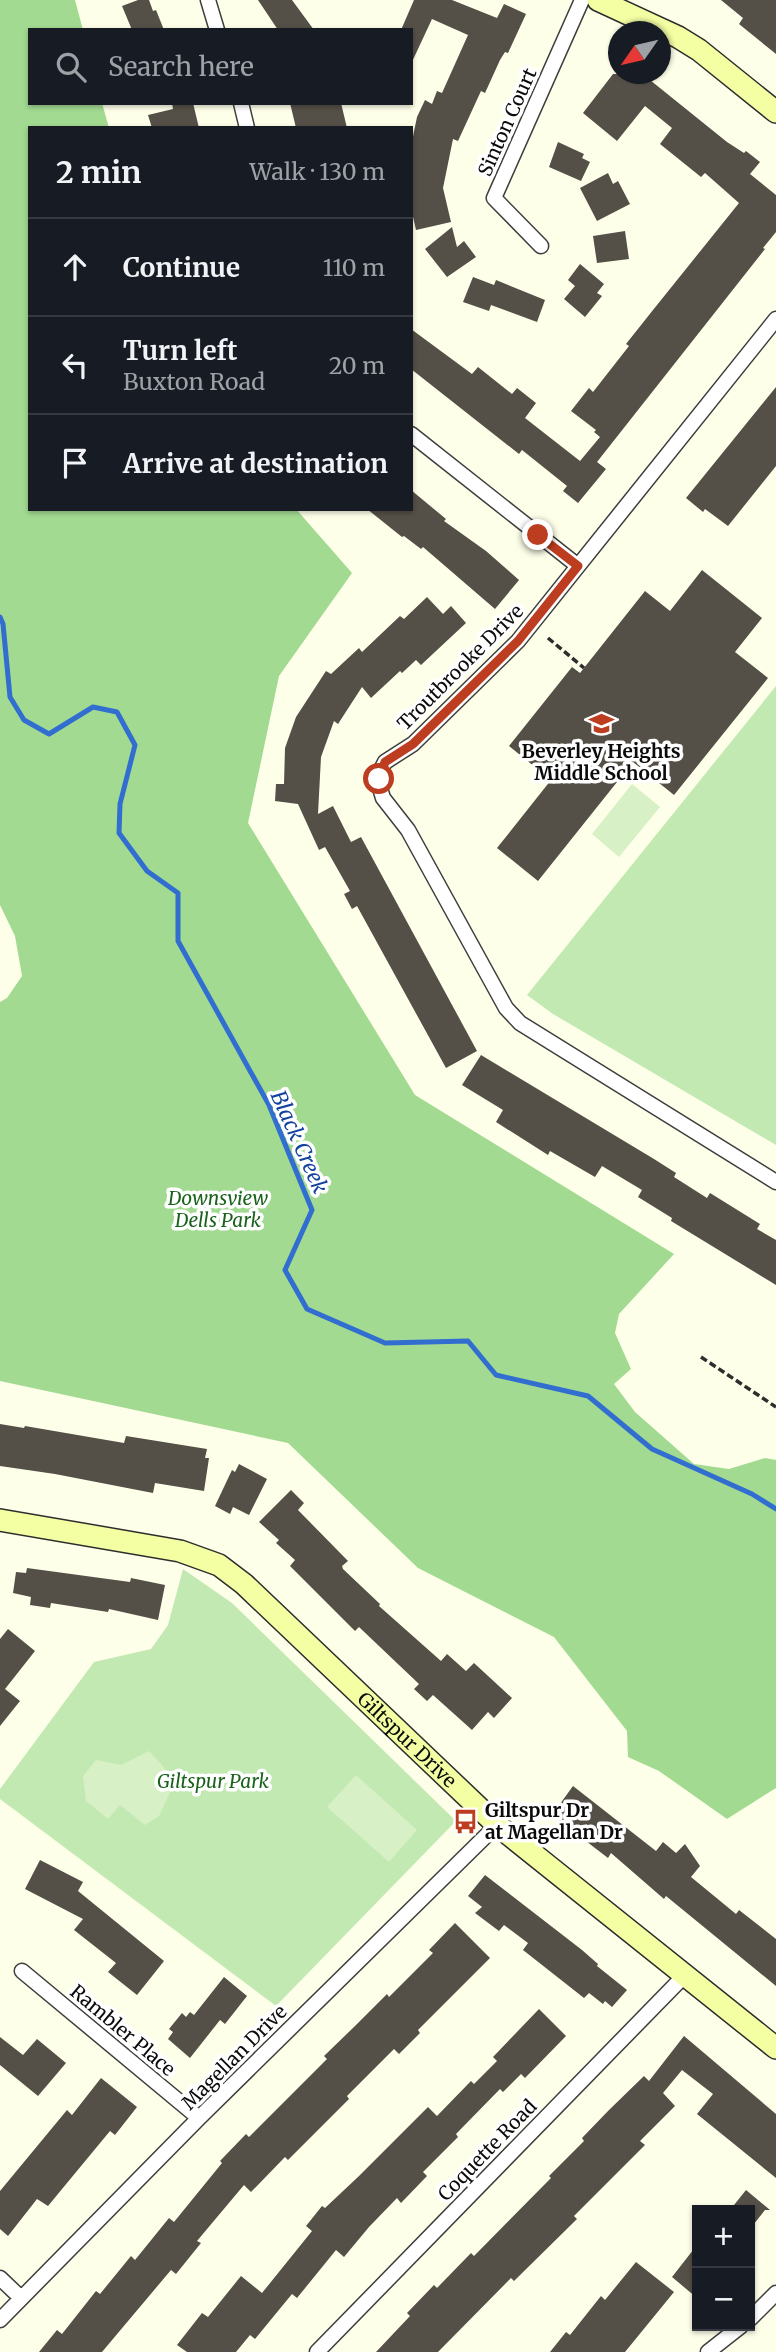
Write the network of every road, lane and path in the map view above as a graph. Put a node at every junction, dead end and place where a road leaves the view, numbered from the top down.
1 (208, 0) edge
2 (582, 0) edge
3 (598, 0) edge
4 (216, 28) edge
5 (241, 105) edge
6 (776, 112) edge
7 (247, 126) edge
8 (541, 246) dead end
9 (776, 319) edge
10 (413, 436) edge
11 (578, 566) junction
12 (548, 638) dead end
13 (584, 668) dead end
14 (776, 1182) edge
15 (701, 1357) dead end
16 (776, 1407) edge
17 (0, 1520) edge
18 (497, 1825) junction
19 (22, 1971) dead end
20 (685, 1975) junction
21 (776, 2048) edge
22 (199, 2118) junction
23 (0, 2278) edge
24 (776, 2293) edge
25 (21, 2298) junction
26 (755, 2314) edge
27 (0, 2320) edge
28 (735, 2331) edge
29 (317, 2352) edge
30 (708, 2352) edge

1 - 4 street
2 - 8 street, Sinton Court
3 - 6 street
5 - 7 street
9 - 11 street, Troutbrooke Drive
10 - 11 street
11 - 14 street, Troutbrooke Drive
12 - 13 path
15 - 16 path
17 - 18 street, Giltspur Drive
18 - 20 street, Giltspur Drive
18 - 22 street, Magellan Drive
19 - 22 street, Rambler Place
20 - 21 street, Giltspur Drive
20 - 29 street, Coquette Road
22 - 25 street, Magellan Drive
23 - 25 street
24 - 26 street
25 - 27 street, Magellan Drive
28 - 30 street

